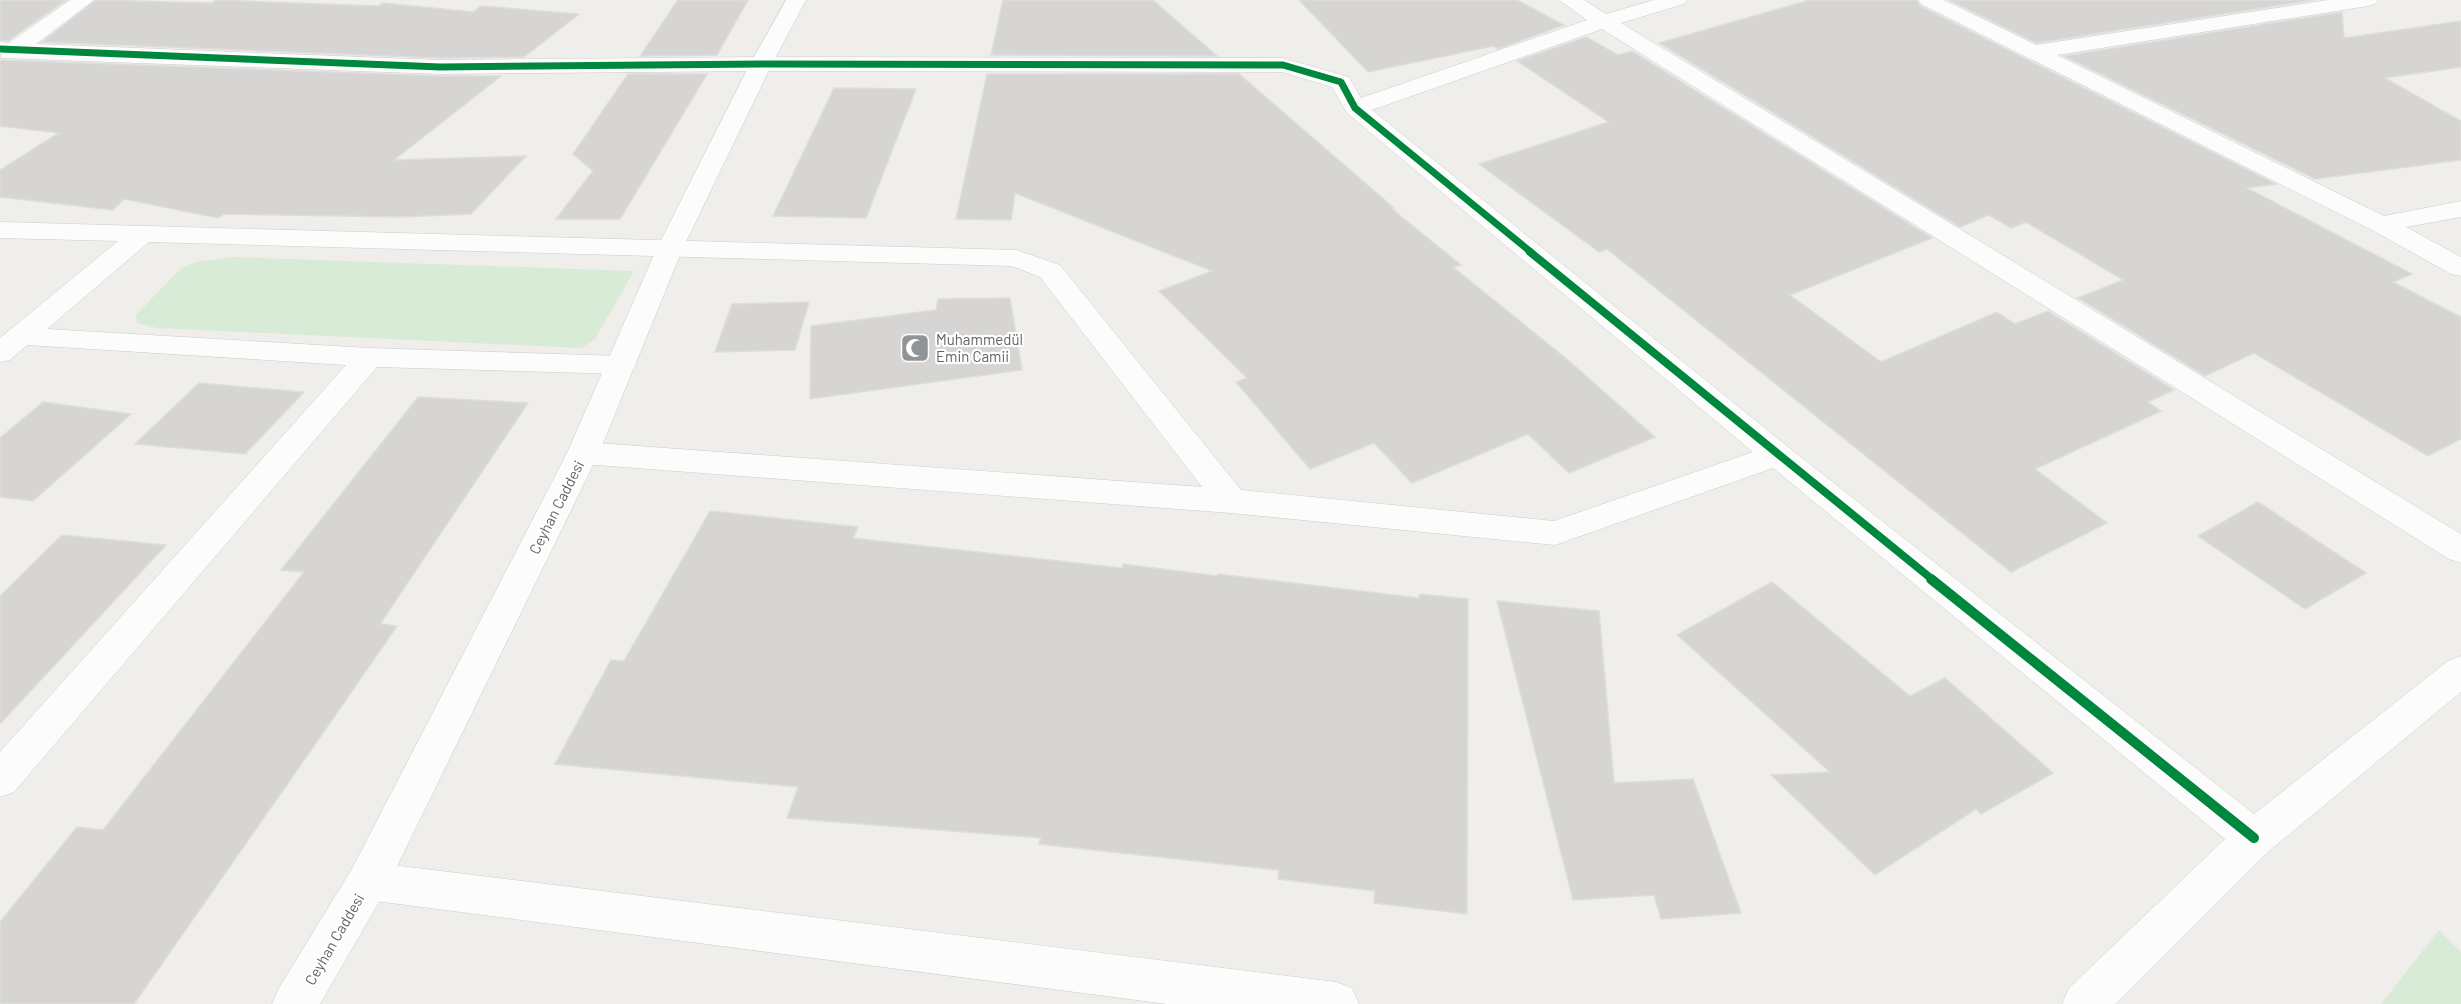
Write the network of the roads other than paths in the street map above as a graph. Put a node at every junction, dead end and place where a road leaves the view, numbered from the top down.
1 (84, 0) edge
2 (796, 0) edge
3 (1569, 0) edge
4 (1677, 0) edge
5 (1928, 0) edge
6 (2368, 0) edge
7 (1605, 21) junction
8 (5, 52) edge
9 (2034, 52) junction
10 (761, 63) junction
11 (1355, 108) junction
12 (2461, 209) edge
13 (2381, 224) junction
14 (0, 230) edge
15 (144, 233) junction
16 (670, 248) junction
17 (2461, 268) edge
18 (10, 345) edge
19 (369, 357) junction
20 (621, 365) junction
21 (583, 453) junction
22 (1777, 455) junction
23 (1231, 501) junction
24 (2461, 550) edge
25 (2461, 671) edge
26 (0, 780) edge
27 (2254, 838) junction
28 (368, 881) junction
29 (296, 1004) edge
30 (1335, 1004) edge
31 (2085, 1004) edge

1 - 8 street
2 - 10 street, Ceyhan Caddesi
3 - 7 street
4 - 7 street
5 - 9 street
6 - 9 street
7 - 11 street
7 - 24 street
8 - 10 street
9 - 13 street
10 - 11 street
10 - 16 street, Ceyhan Caddesi
11 - 22 street
12 - 13 street
13 - 17 street
14 - 15 street
15 - 16 street
15 - 18 street
16 - 20 street, Ceyhan Caddesi
16 - 23 street
18 - 19 street
19 - 20 street
19 - 26 street
20 - 21 street, Ceyhan Caddesi
21 - 23 street
21 - 28 street, Ceyhan Caddesi
22 - 23 street
22 - 27 street
25 - 27 street
27 - 31 street
28 - 29 street, Ceyhan Caddesi
28 - 30 street

